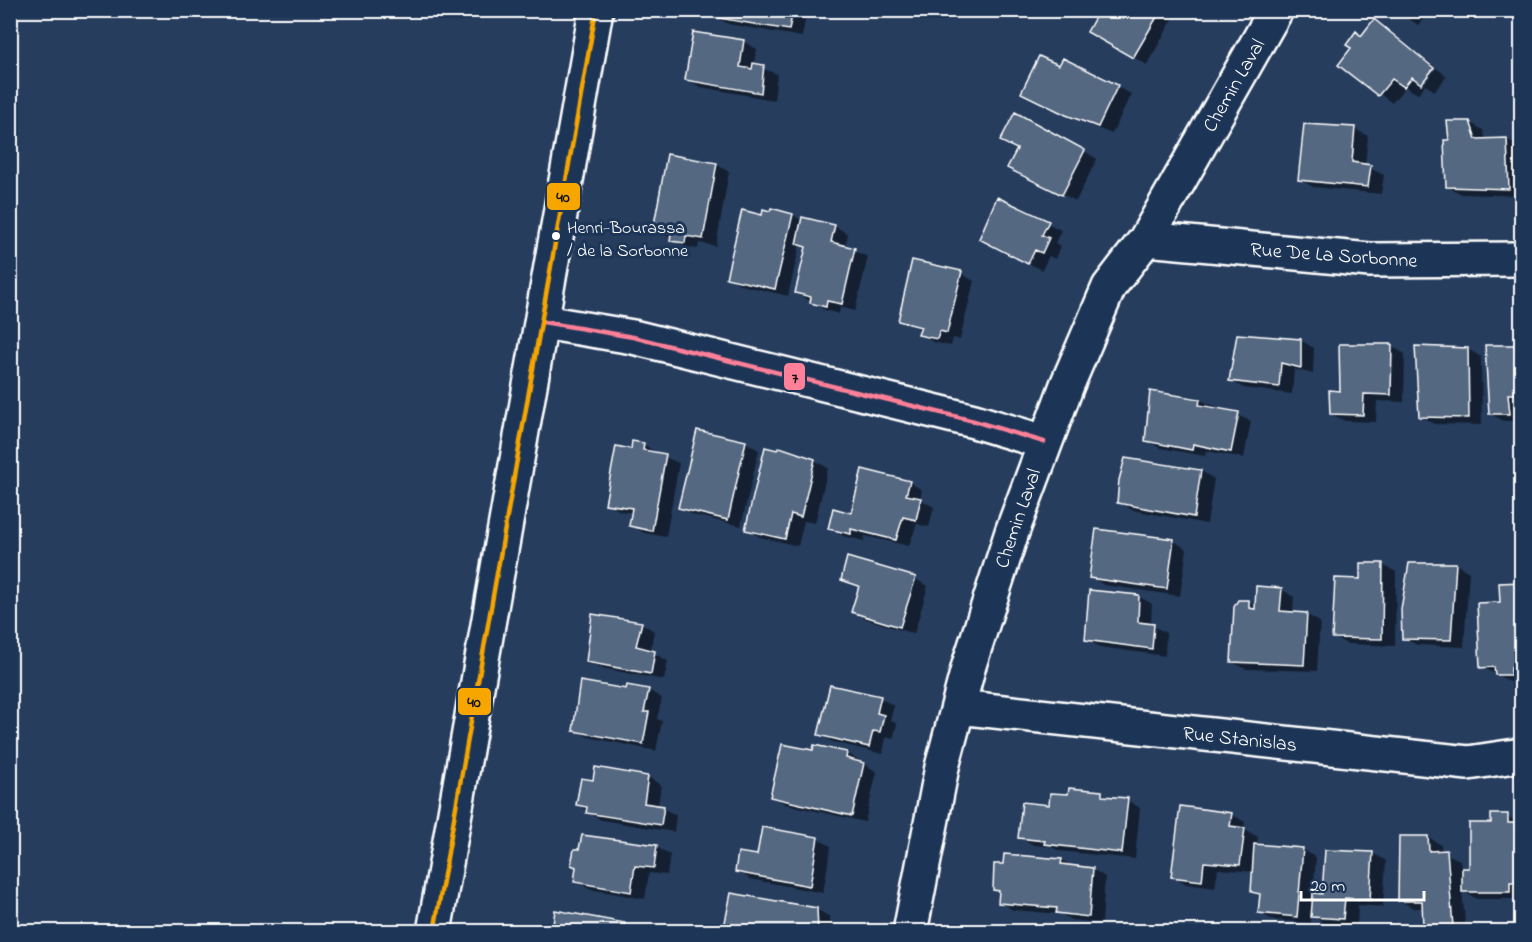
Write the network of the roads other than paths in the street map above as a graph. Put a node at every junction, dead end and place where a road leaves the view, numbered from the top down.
1 (596, 10) edge
2 (1276, 10) edge
3 (1146, 239) junction
4 (1521, 259) edge
5 (543, 322) junction
6 (1044, 442) junction
7 (958, 706) junction
8 (1521, 755) edge
9 (434, 932) edge
10 (910, 932) edge

1 - 5 street
2 - 3 street, Chemin Laval
3 - 4 street, Rue De La Sorbonne
3 - 6 street, Chemin Laval
5 - 6 street
5 - 9 street
6 - 7 street, Chemin Laval
7 - 8 street, Rue Stanislas
7 - 10 street, Chemin Laval

